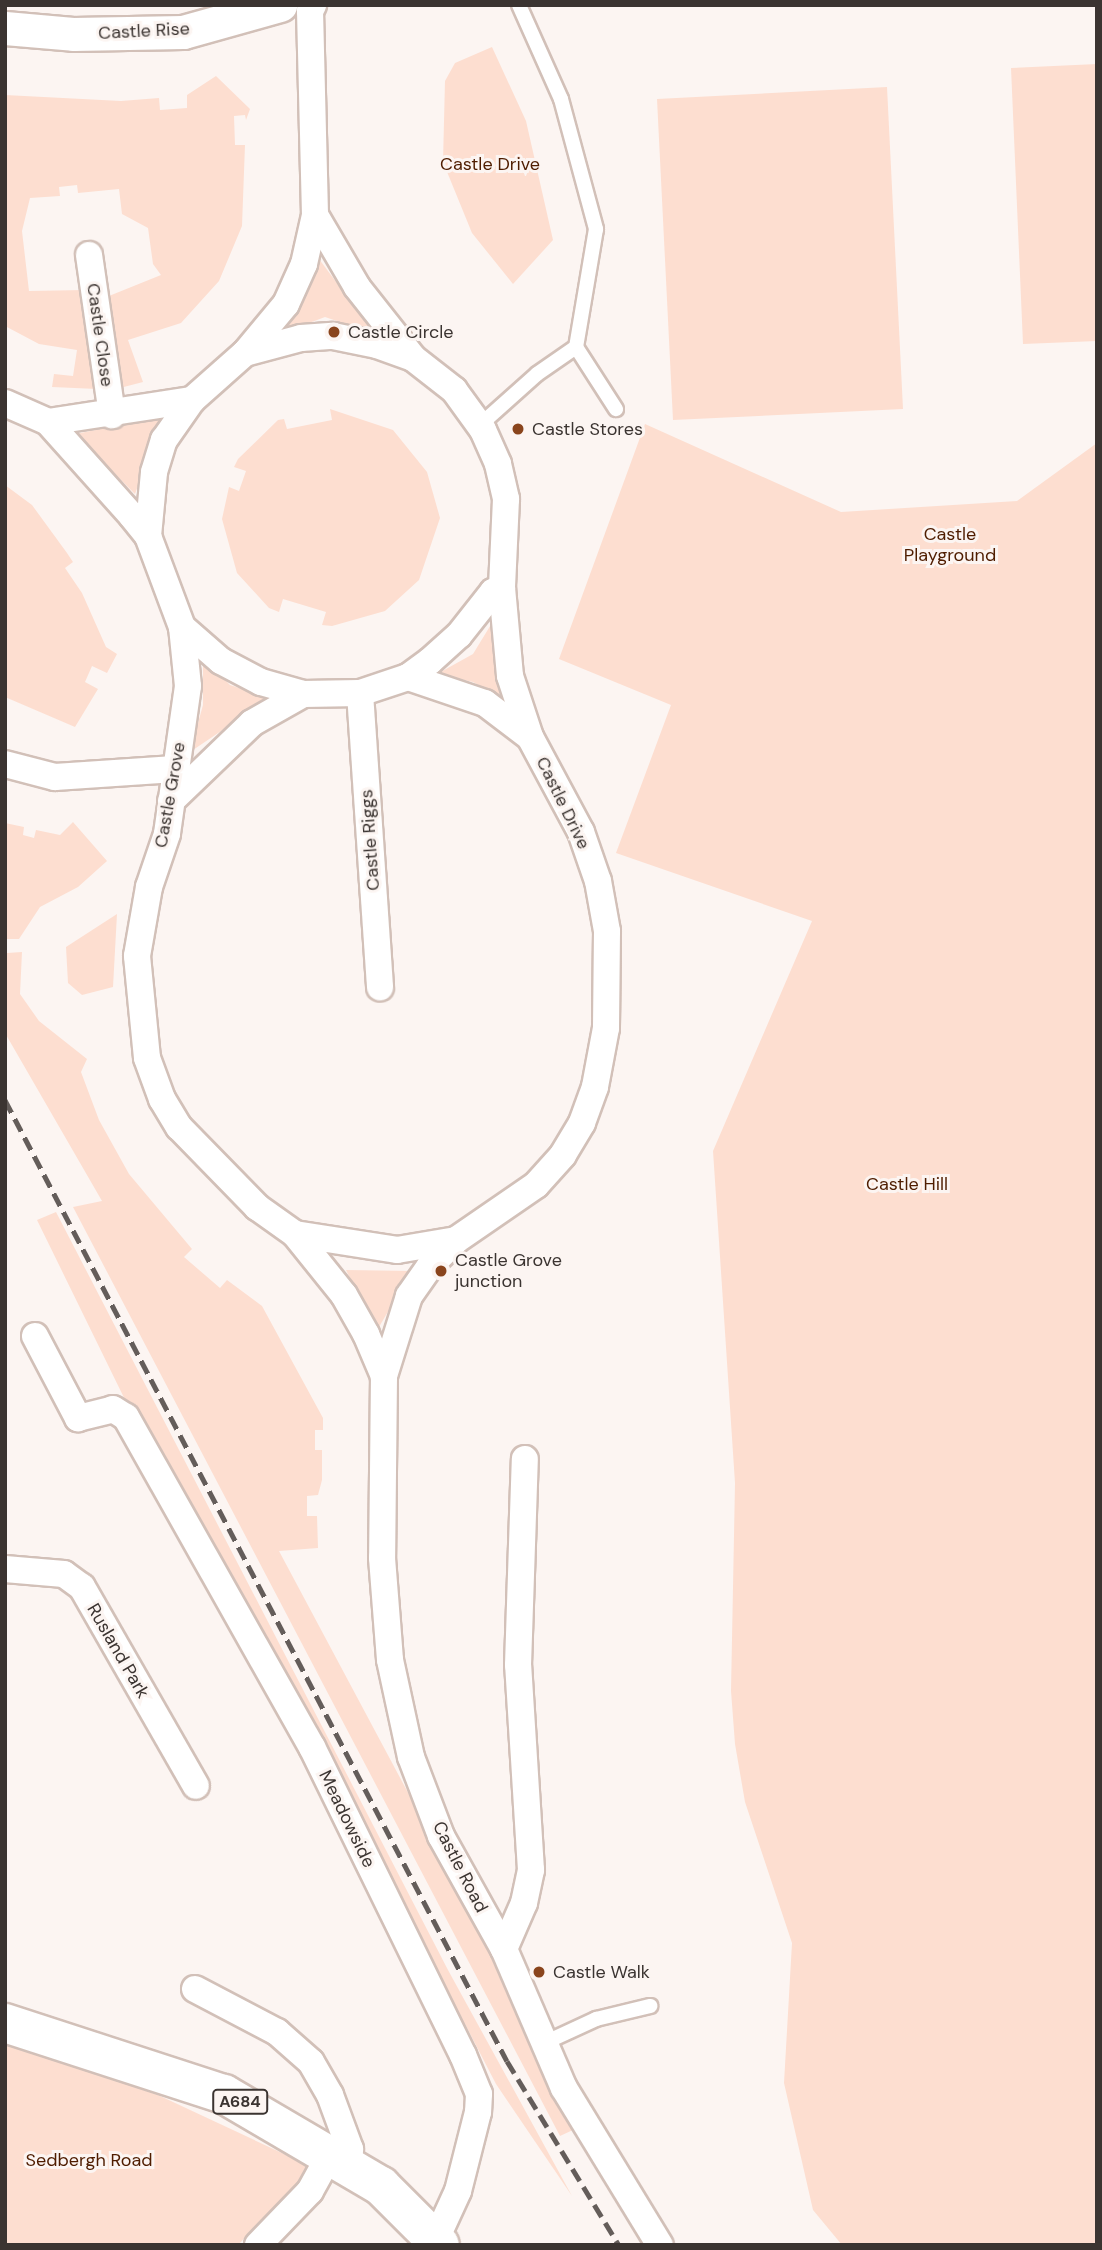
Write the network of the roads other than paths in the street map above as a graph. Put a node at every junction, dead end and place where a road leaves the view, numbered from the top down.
1 (280, 5) edge
2 (313, 5) edge
3 (519, 5) edge
4 (5, 28) edge
5 (315, 215) junction
6 (89, 255) dead end
7 (576, 346) junction
8 (245, 353) junction
9 (413, 358) junction
10 (192, 400) junction
11 (5, 403) edge
12 (616, 409) dead end
13 (112, 415) junction
14 (48, 422) junction
15 (480, 425) junction
16 (148, 536) junction
17 (502, 588) junction
18 (181, 627) junction
19 (408, 677) junction
20 (303, 694) junction
21 (360, 694) junction
22 (530, 737) junction
23 (5, 764) edge
24 (174, 769) junction
25 (171, 801) junction
26 (380, 987) dead end
27 (295, 1234) junction
28 (456, 1240) junction
29 (35, 1336) dead end
30 (384, 1376) junction
31 (384, 1451) joint
32 (525, 1459) dead end
33 (5, 1569) edge
34 (195, 1786) dead end
35 (504, 1949) junction
36 (195, 1989) dead end
37 (650, 2006) dead end
38 (5, 2023) edge
39 (542, 2044) junction
40 (340, 2159) junction
41 (438, 2242) edge
42 (258, 2245) edge
43 (660, 2245) edge

1 - 4 street, Castle Rise
2 - 5 street, Castle Drive
3 - 7 lane
5 - 8 street, Castle Drive
5 - 9 street, Castle Drive
6 - 13 street, Castle Close
7 - 12 lane
7 - 15 lane
8 - 9 street
8 - 10 street
9 - 15 street, Castle Drive
10 - 13 street
10 - 16 street
11 - 14 street, Castle Grove
13 - 14 street
14 - 16 street, Castle Grove
15 - 17 street, Castle Drive
16 - 18 street, Castle Grove
17 - 19 street
17 - 22 street, Castle Drive
18 - 20 street
18 - 24 street, Castle Grove
19 - 21 street
19 - 22 street
20 - 21 street
20 - 25 street
21 - 26 street, Castle Riggs
22 - 28 street, Castle Drive
23 - 24 street
24 - 25 street, Castle Grove
25 - 27 street, Castle Grove
27 - 28 street
27 - 30 street, Castle Grove
28 - 30 street, Castle Drive
29 - 41 street, Meadowside
30 - 31 street, Castle Grove
31 - 35 street, Castle Road
32 - 35 street
33 - 34 street, Rusland Park
35 - 39 street, Castle Road
36 - 40 street
37 - 39 lane
38 - 40 highway, A684
39 - 43 street, Castle Road
40 - 41 highway, A684
40 - 42 street

